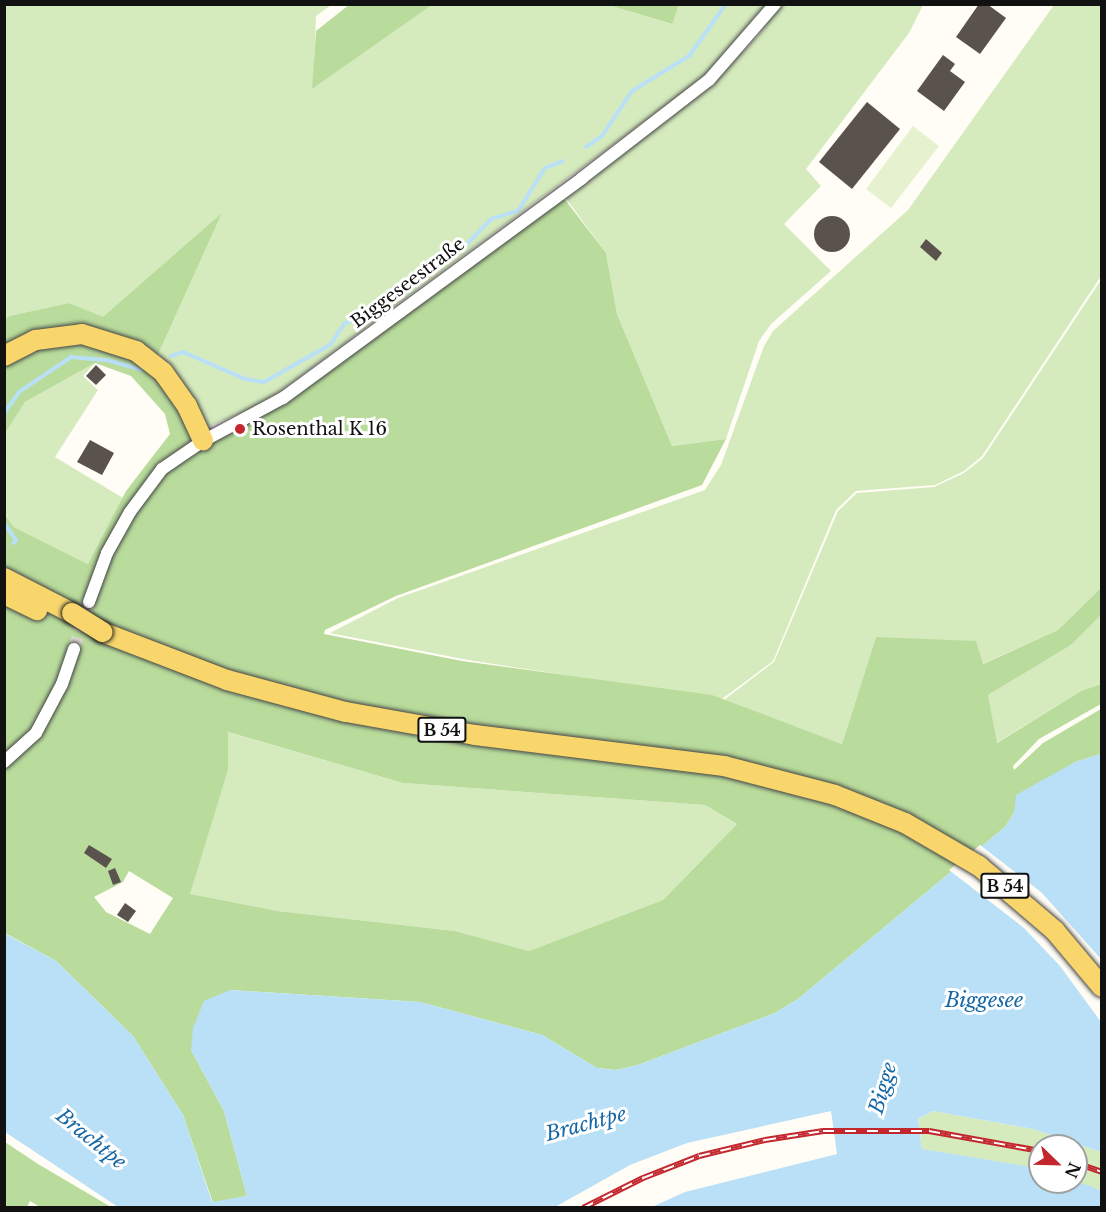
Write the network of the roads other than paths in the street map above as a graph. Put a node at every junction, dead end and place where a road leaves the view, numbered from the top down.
1 (775, 4) edge
2 (4, 356) edge
3 (203, 441) junction
4 (4, 578) edge
5 (4, 594) edge
6 (89, 602) tunnel mouth
7 (71, 619) junction
8 (74, 650) tunnel mouth
9 (4, 762) edge
10 (1101, 987) edge

1 - 3 street, Biggeseestraße
2 - 3 main road
3 - 6 street, Biggeseestraße
4 - 7 main road, B 54
5 - 7 main road, B 54
7 - 10 main road, B 54, bridge
8 - 9 street

